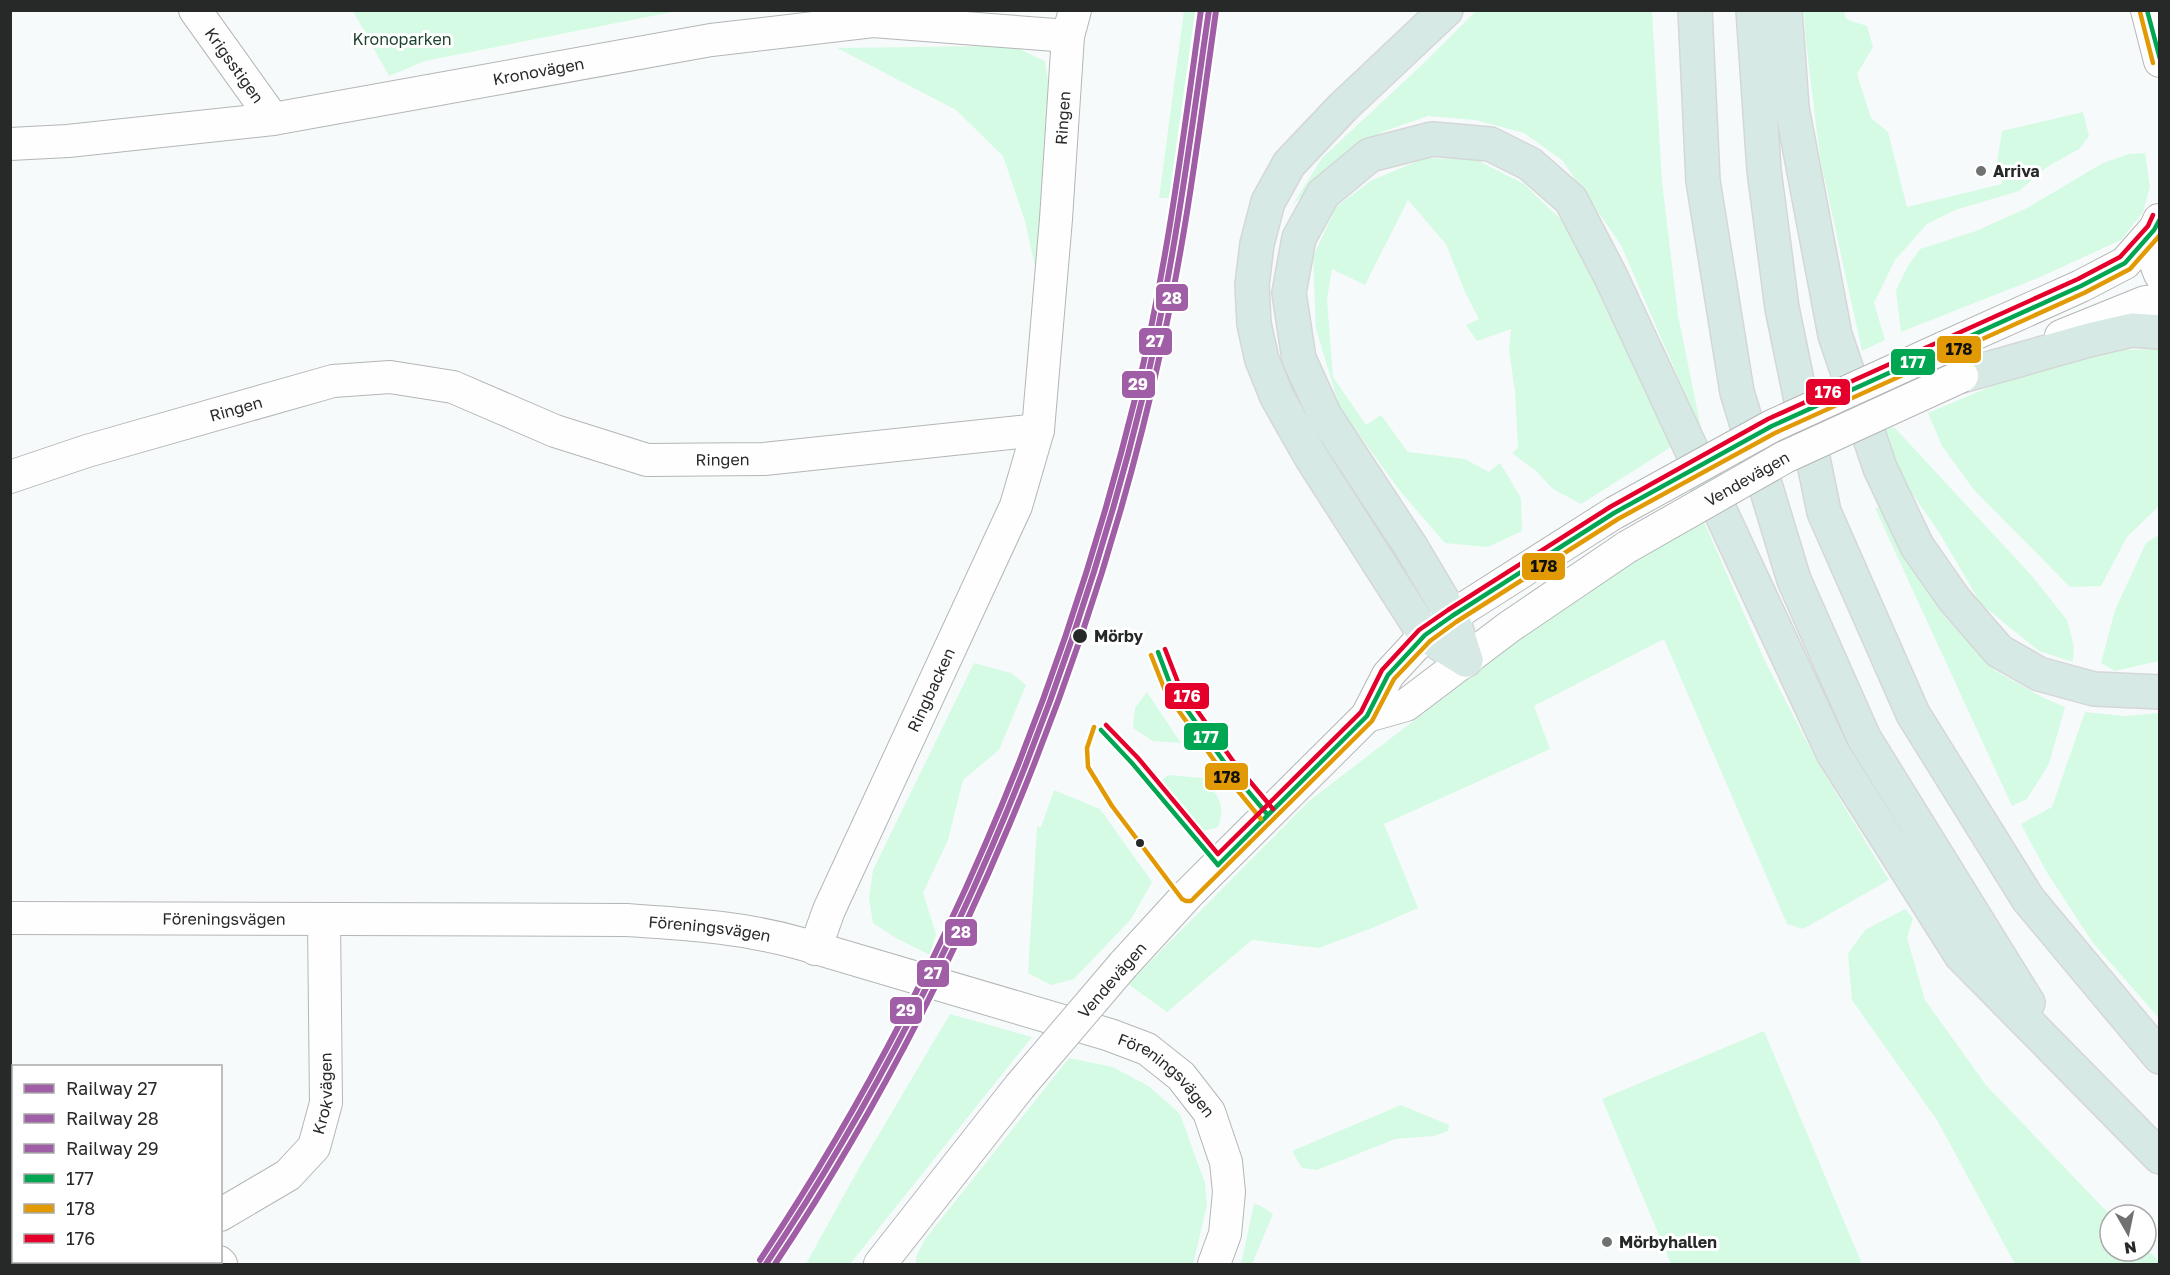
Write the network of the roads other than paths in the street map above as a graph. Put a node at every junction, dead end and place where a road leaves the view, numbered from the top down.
1 (195, 10) edge
2 (1446, 10) edge
3 (1695, 10) edge
4 (1753, 10) edge
5 (1785, 10) edge
6 (2147, 10) edge
7 (1071, 23) edge
8 (2160, 61) edge
9 (273, 119) junction
10 (10, 144) edge
11 (2157, 224) edge
12 (2160, 274) edge
13 (2160, 300) edge
14 (2160, 332) edge
15 (1962, 376) junction
16 (1038, 430) junction
17 (10, 477) edge
18 (1452, 615) junction
19 (1425, 635) junction
20 (1466, 660) junction
21 (2152, 689) edge
22 (1367, 716) junction
23 (10, 918) edge
24 (324, 920) junction
25 (815, 949) junction
26 (2057, 1051) junction
27 (2160, 1057) edge
28 (2160, 1157) edge
29 (222, 1214) edge
30 (880, 1264) edge
31 (1214, 1264) edge

1 - 9 street, Krigsstigen
2 - 19 highway
3 - 26 highway
4 - 27 highway
5 - 21 highway
6 - 8 street
7 - 9 street, Kronovägen
7 - 16 street, Ringen
9 - 10 street, Kronovägen
11 - 12 street
11 - 18 street, Vendevägen, bridge
13 - 15 street, Vendevägen
14 - 15 highway
15 - 20 street, Vendevägen, bridge
16 - 17 street, Ringen
16 - 25 street, Ringbacken
18 - 19 street, Vendevägen
18 - 20 highway
18 - 26 highway
19 - 20 highway
19 - 22 street, Vendevägen
20 - 22 street, Vendevägen
22 - 30 street, Vendevägen, bridge
23 - 24 street, Föreningsvägen
24 - 25 street, Föreningsvägen
24 - 29 street, Krokvägen
25 - 31 street, Föreningsvägen
26 - 28 highway

